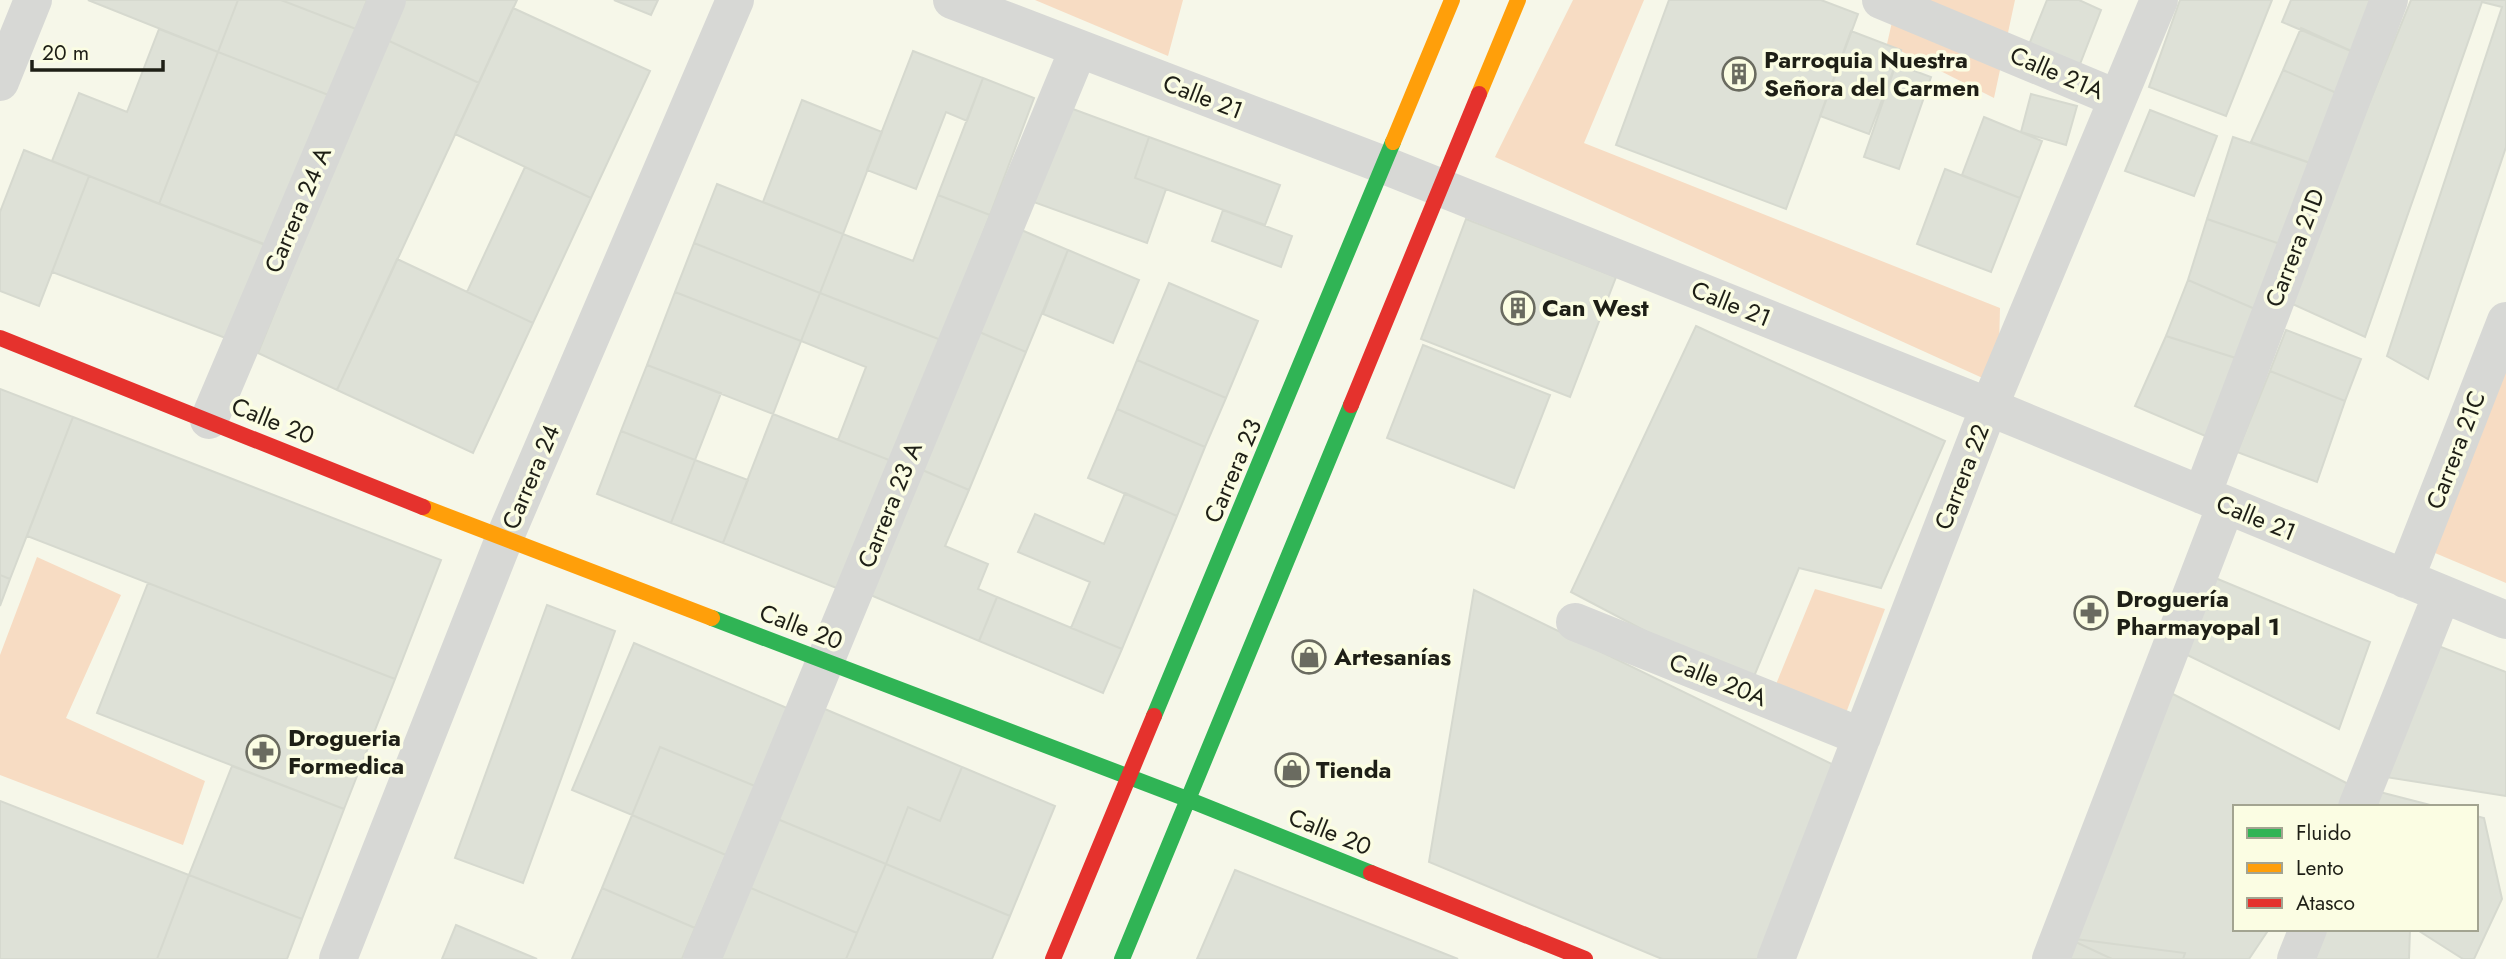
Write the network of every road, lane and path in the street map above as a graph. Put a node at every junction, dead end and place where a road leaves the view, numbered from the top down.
1 (33, 0) edge
2 (387, 0) edge
3 (735, 0) edge
4 (952, 0) edge
5 (1452, 0) edge
6 (1518, 0) edge
7 (1881, 0) edge
8 (2160, 0) edge
9 (2389, 0) edge
10 (1078, 50) junction
11 (0, 82) edge
12 (2116, 98) junction
13 (1384, 165) junction
14 (1439, 188) junction
15 (2506, 321) edge
16 (0, 338) edge
17 (1989, 407) junction
18 (209, 420) junction
19 (2214, 500) junction
20 (504, 539) junction
21 (2405, 579) junction
22 (2442, 594) junction
23 (2506, 620) edge
24 (1575, 622) dead end
25 (826, 661) junction
26 (1861, 737) junction
27 (1130, 777) junction
28 (1187, 799) junction
29 (2358, 805) edge
30 (2307, 931) edge
31 (338, 959) edge
32 (702, 959) edge
33 (1053, 959) edge
34 (1122, 959) edge
35 (1585, 959) edge
36 (1776, 959) edge
37 (2051, 959) edge
38 (2296, 959) edge

1 - 11 street
2 - 18 street, Carrera 24 A
3 - 20 street, Carrera 24
4 - 10 street, Calle 21
5 - 13 street, Carrera 23
6 - 14 street
7 - 12 street, Calle 21A
8 - 12 street, Carrera 22
9 - 19 street, Carrera 21D
10 - 13 street, Calle 21
10 - 25 street, Carrera 23 A
12 - 17 street, Carrera 22
13 - 14 street, Calle 21
13 - 27 street, Carrera 23
14 - 17 street, Calle 21
14 - 28 street
15 - 21 street, Carrera 21C
16 - 18 street, Calle 20
17 - 19 street, Calle 21
17 - 26 street, Carrera 22
18 - 20 street, Calle 20
19 - 21 street, Calle 21
19 - 37 street, Carrera 21D
20 - 25 street, Calle 20
20 - 31 street, Carrera 24
21 - 22 street, Calle 21
22 - 23 street, Calle 21
22 - 29 street
24 - 26 street, Calle 20A
25 - 27 street, Calle 20
25 - 32 street, Carrera 23 A
26 - 36 street, Carrera 22
27 - 28 street, Calle 20
27 - 33 street, Carrera 23
28 - 34 street
28 - 35 street, Calle 20
30 - 38 street

